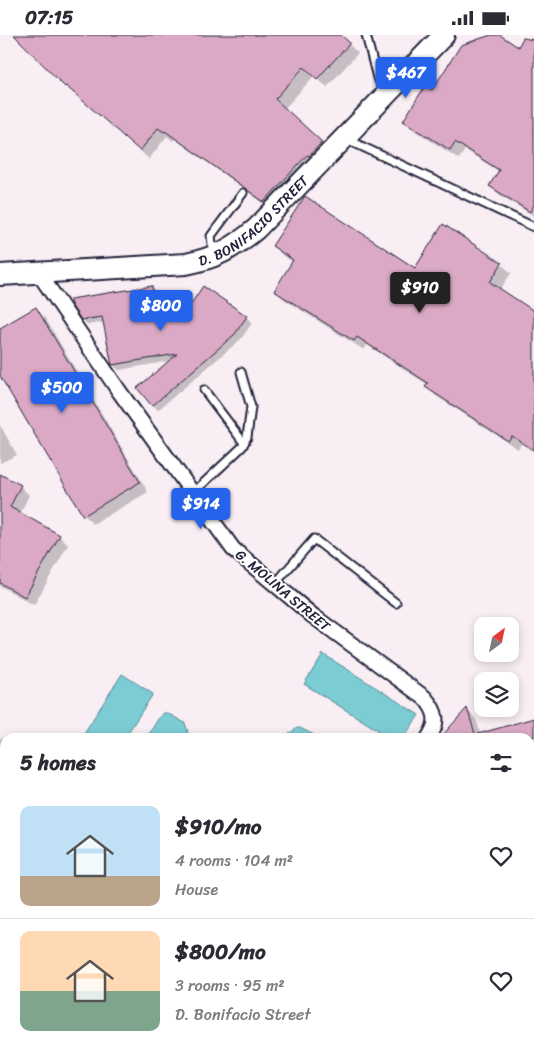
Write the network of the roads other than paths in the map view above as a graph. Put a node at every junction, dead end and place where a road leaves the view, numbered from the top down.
1 (366, 35) edge
2 (444, 35) edge
3 (390, 91) junction
4 (344, 138) junction
5 (243, 193) dead end
6 (534, 227) edge
7 (222, 253) junction
8 (38, 272) junction
9 (0, 275) edge
10 (241, 372) dead end
11 (204, 390) dead end
12 (244, 443) junction
13 (193, 493) junction
14 (274, 585) junction
15 (396, 603) dead end
16 (432, 733) edge

1 - 3 lane
2 - 3 main road, D. BONIFACIO STREET
3 - 4 main road, D. BONIFACIO STREET
4 - 6 lane
4 - 7 main road, D. BONIFACIO STREET
5 - 7 lane
7 - 8 main road, D. BONIFACIO STREET
8 - 9 main road, D. BONIFACIO STREET
8 - 13 street, G. MOLINA STREET
10 - 12 lane
11 - 12 lane
12 - 13 lane
13 - 14 street, G. MOLINA STREET
14 - 15 lane
14 - 16 street, G. MOLINA STREET

